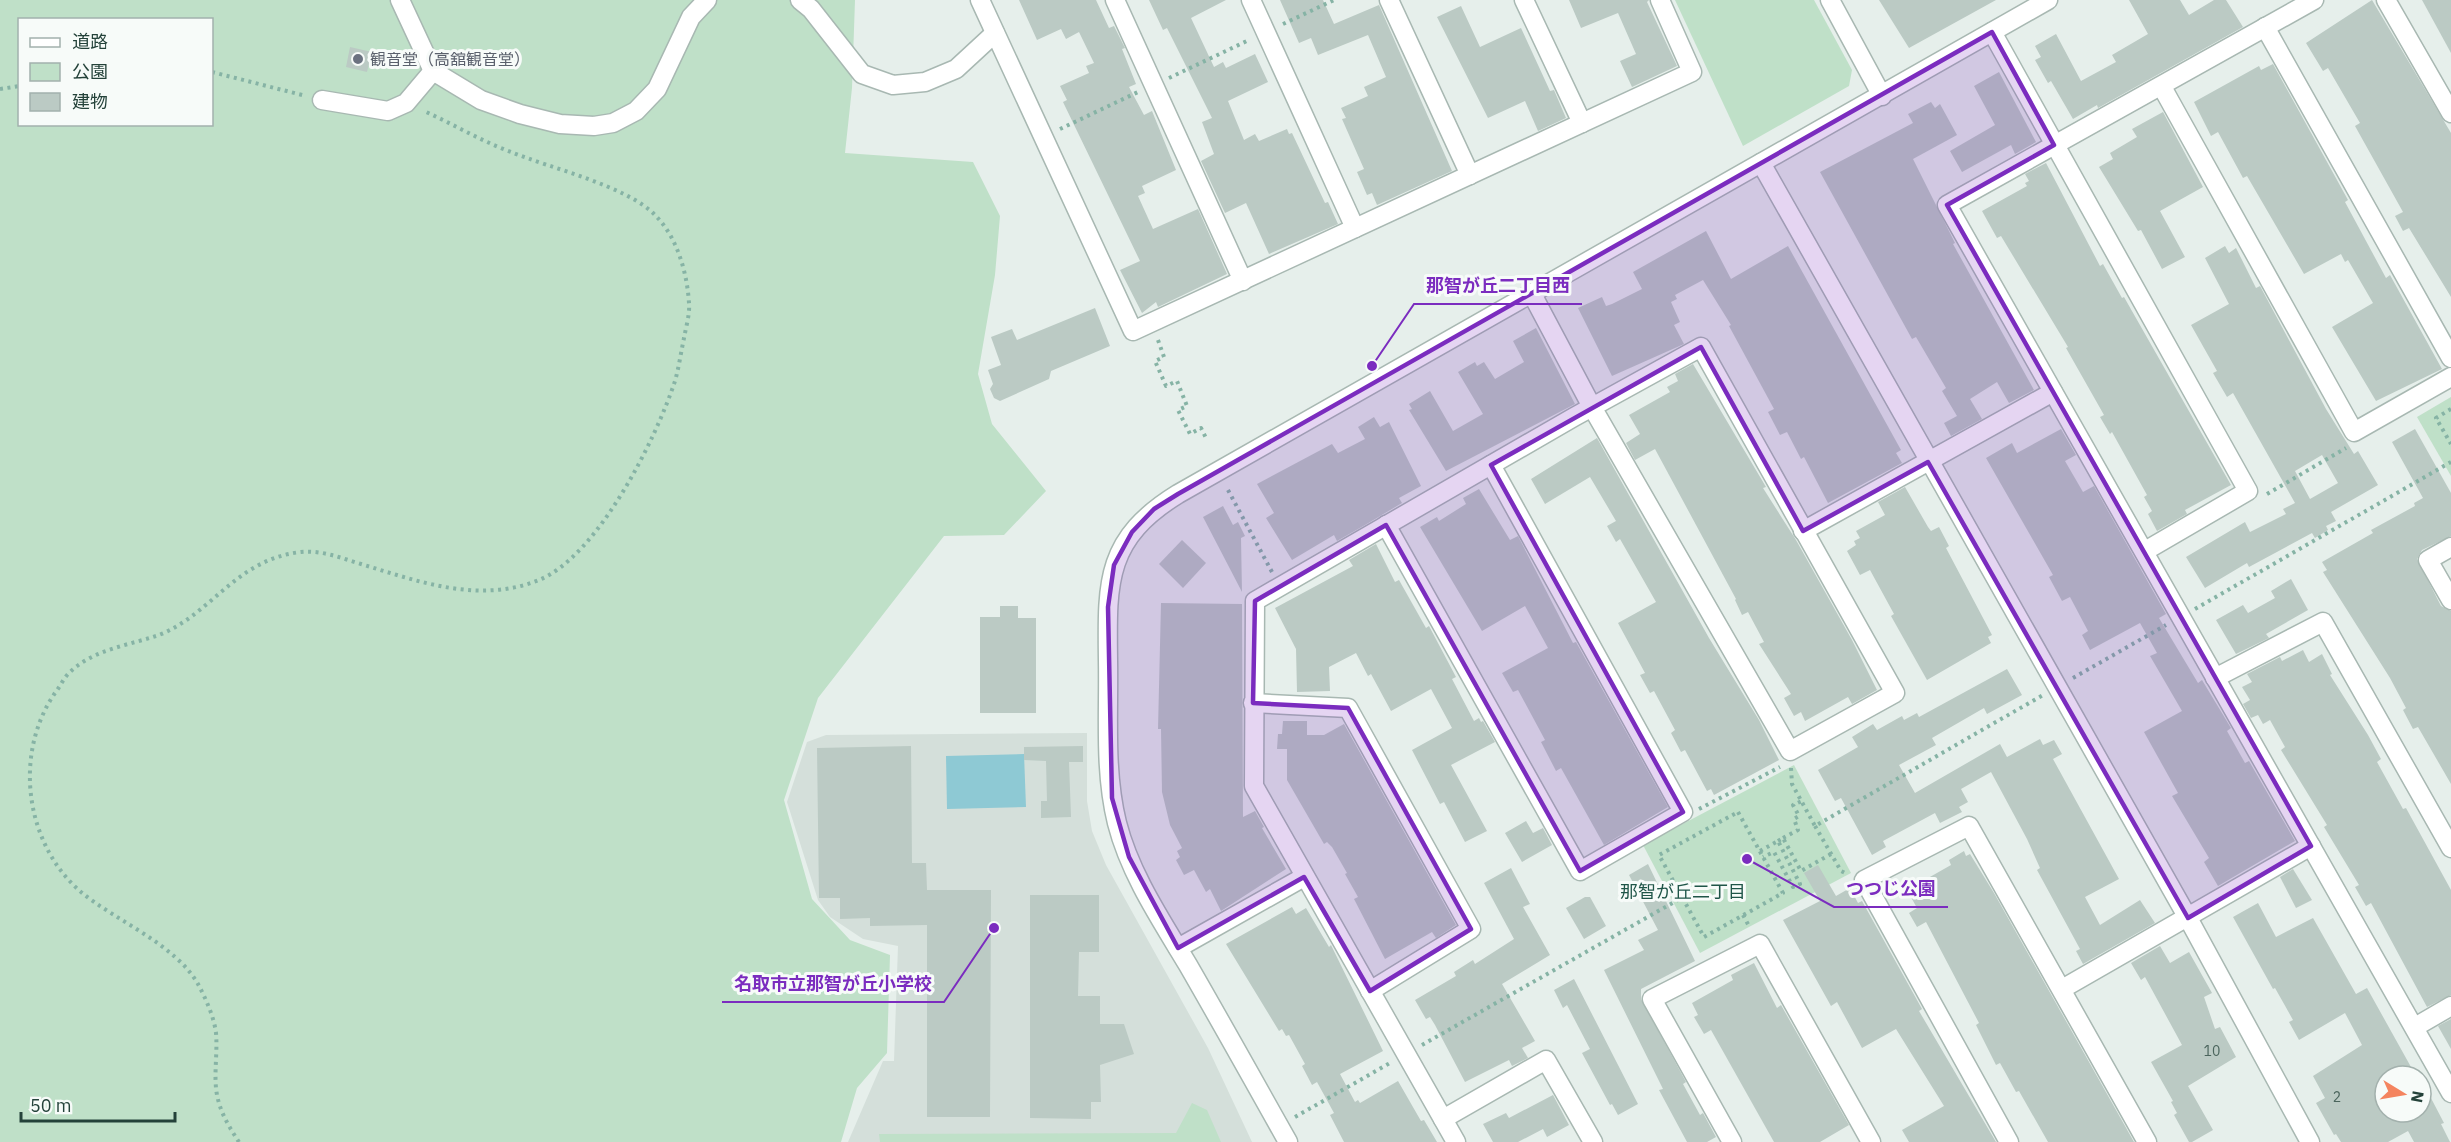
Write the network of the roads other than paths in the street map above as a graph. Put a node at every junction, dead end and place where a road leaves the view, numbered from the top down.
1 (400, 0) edge
2 (707, 0) edge
3 (800, 0) edge
4 (980, 0) edge
5 (1115, 0) edge
6 (1251, 0) edge
7 (1389, 0) edge
8 (1524, 0) edge
9 (1660, 0) edge
10 (1830, 0) edge
11 (2048, 0) edge
12 (2314, 0) edge
13 (2385, 0) edge
14 (2265, 27) junction
15 (1992, 32) junction
16 (995, 33) junction
17 (433, 71) junction
18 (2162, 87) junction
19 (1882, 96) junction
20 (322, 100) road end
21 (2451, 113) edge
22 (1582, 123) junction
23 (2054, 146) junction
24 (1761, 163) junction
25 (1470, 176) junction
26 (1356, 228) junction
27 (1243, 281) junction
28 (1532, 294) junction
29 (2451, 358) edge
30 (2451, 377) edge
31 (2053, 392) junction
32 (1592, 407) junction
33 (1928, 462) junction
34 (1491, 465) junction
35 (1386, 525) junction
36 (1803, 531) junction
37 (2451, 547) edge
38 (2145, 551) junction
39 (2451, 600) edge
40 (2216, 678) junction
41 (1253, 703) junction
42 (2311, 846) junction
43 (2451, 848) edge
44 (1304, 877) junction
45 (2188, 918) junction
46 (1178, 948) junction
47 (2062, 989) junction
48 (1370, 991) junction
49 (2451, 1006) edge
50 (2415, 1027) junction
51 (2451, 1093) edge
52 (1443, 1119) junction
53 (1288, 1142) edge
54 (1456, 1142) edge
55 (1593, 1142) edge
56 (1732, 1142) edge
57 (1871, 1142) edge
58 (2009, 1142) edge
59 (2146, 1142) edge
60 (2310, 1142) edge

1 - 17 street
2 - 17 street
3 - 16 street
4 - 16 street
5 - 27 street
6 - 26 street
7 - 25 street
8 - 22 street
9 - 22 street
10 - 19 street
11 - 15 street
12 - 14 street
13 - 21 street
14 - 18 street
14 - 29 street
15 - 19 street
15 - 23 street
16 - 27 street
17 - 20 street
18 - 23 street
18 - 30 street
19 - 24 street
22 - 25 street
23 - 31 street
23 - 38 street
24 - 28 street
24 - 33 street
25 - 26 street
26 - 27 street
28 - 32 street
28 - 46 street
31 - 33 street
31 - 38 street
32 - 34 street
32 - 36 street
32 - 36 street
33 - 36 street
33 - 45 street
34 - 35 street
34 - 35 street
35 - 41 street
37 - 39 street
38 - 40 street
40 - 42 street
40 - 43 street
41 - 44 street
41 - 48 street
42 - 45 street
42 - 50 street
44 - 46 street
44 - 48 street
45 - 47 street
45 - 60 street
46 - 53 street
47 - 58 street
47 - 59 street
48 - 52 street
49 - 50 street
50 - 51 street
52 - 54 street
52 - 55 street
56 - 57 street

